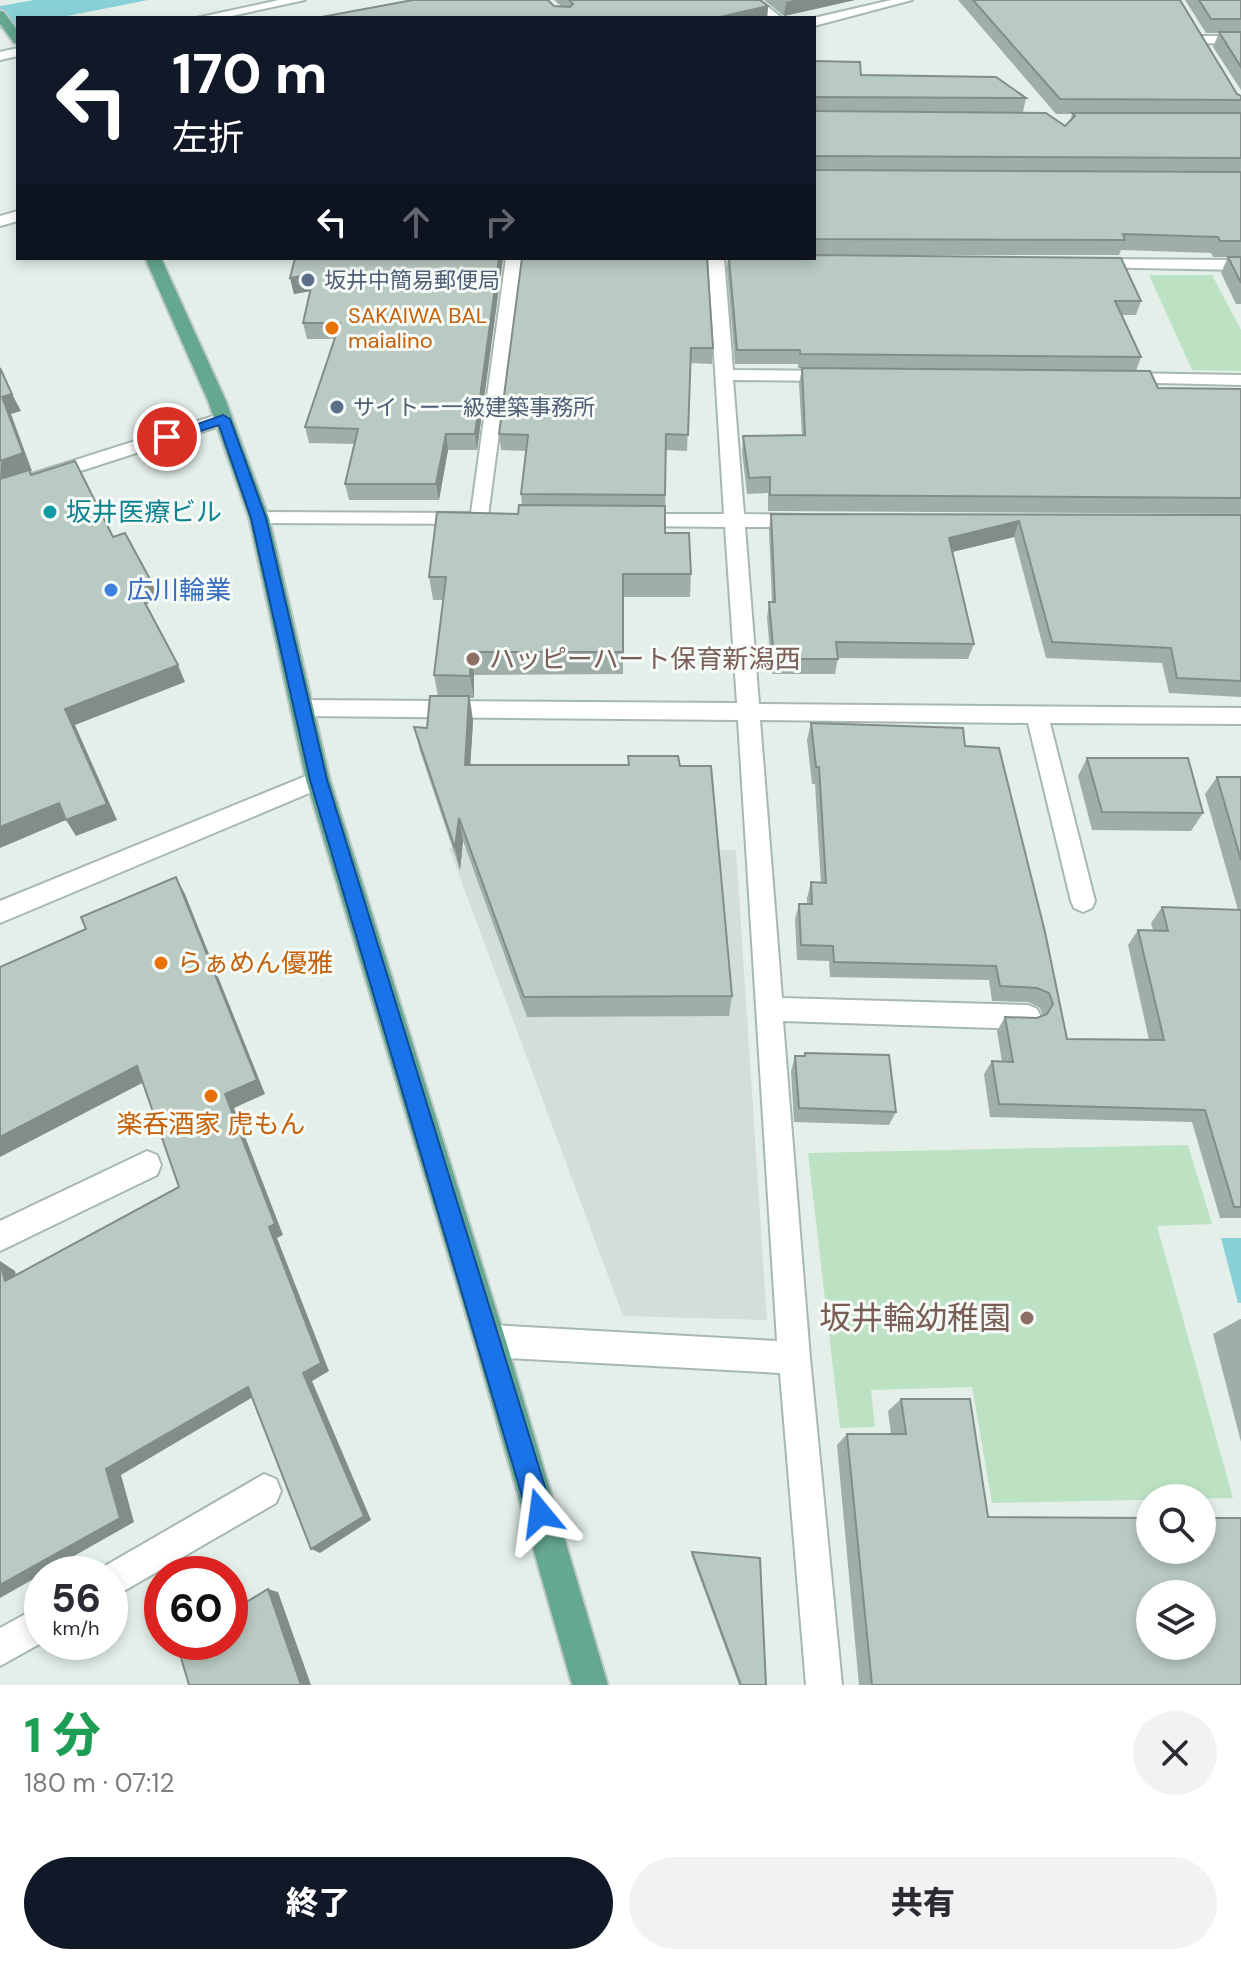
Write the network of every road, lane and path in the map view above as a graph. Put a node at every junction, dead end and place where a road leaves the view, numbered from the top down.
1 (299, 0) edge
2 (751, 0) edge
3 (906, 0) edge
4 (0, 15) edge
5 (213, 16) edge
6 (773, 16) edge
7 (816, 22) edge
8 (1191, 27) edge
9 (16, 37) edge
10 (1199, 40) junction
11 (1241, 40) edge
12 (1207, 54) edge
13 (154, 260) edge
14 (514, 260) edge
15 (721, 260) edge
16 (1082, 264) edge
17 (1241, 265) edge
18 (724, 375) junction
19 (850, 376) edge
20 (1100, 378) edge
21 (1241, 380) edge
22 (223, 419) junction
23 (0, 491) edge
24 (259, 518) junction
25 (606, 520) edge
26 (732, 520) junction
27 (828, 521) edge
28 (304, 708) junction
29 (746, 712) junction
30 (1037, 714) junction
31 (1241, 716) edge
32 (318, 780) junction
33 (1083, 901) dead end
34 (0, 912) edge
35 (768, 1009) junction
36 (1028, 1017) edge
37 (147, 1165) dead end
38 (0, 1236) edge
39 (490, 1341) junction
40 (794, 1358) junction
41 (264, 1491) dead end
42 (128, 1571) edge
43 (24, 1634) edge
44 (0, 1648) edge
45 (590, 1685) edge
46 (824, 1685) edge

1 - 5 street
2 - 6 street
3 - 7 street
4 - 9 main road
8 - 10 street
10 - 11 street
10 - 12 street
13 - 22 main road
14 - 24 street
15 - 18 street
16 - 17 street
18 - 19 street
18 - 26 street
20 - 21 street
22 - 23 street
22 - 24 main road
24 - 28 main road
25 - 26 street
26 - 27 street
26 - 29 street
28 - 29 street
28 - 32 main road
29 - 30 street
29 - 35 street
30 - 31 street
30 - 33 street
32 - 34 street
32 - 39 main road
35 - 36 street
35 - 40 street
37 - 38 street
39 - 40 street
39 - 45 main road
40 - 46 street
41 - 42 street
43 - 44 street

